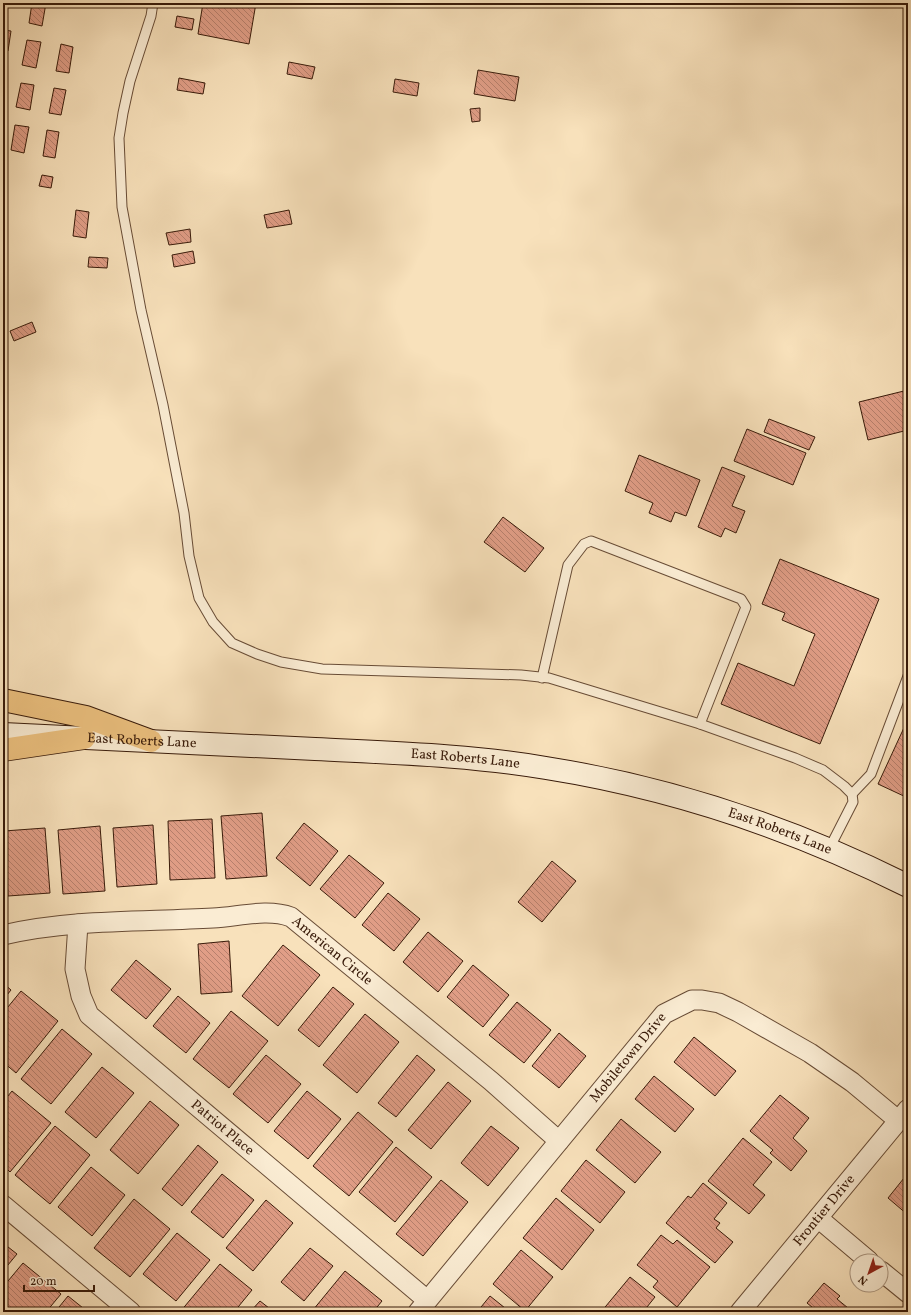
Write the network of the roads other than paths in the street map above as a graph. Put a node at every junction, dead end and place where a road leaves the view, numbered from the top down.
1 (154, 3) edge
2 (908, 676) edge
3 (542, 678) junction
4 (3, 700) edge
5 (700, 724) junction
6 (3, 734) edge
7 (84, 738) junction
8 (151, 741) junction
9 (3, 750) edge
10 (852, 794) junction
11 (829, 849) junction
12 (908, 886) edge
13 (78, 924) junction
14 (3, 935) edge
15 (903, 1115) edge
16 (559, 1140) junction
17 (3, 1205) edge
18 (818, 1218) junction
19 (860, 1253) edge
20 (889, 1278) edge
21 (908, 1294) edge
22 (422, 1306) edge
23 (131, 1312) edge
24 (740, 1312) edge

1 - 3 lane
2 - 10 lane
3 - 5 lane
3 - 5 lane
4 - 8 main road
5 - 10 lane
6 - 7 main road, East Roberts Lane
7 - 8 main road, East Roberts Lane
7 - 9 main road
8 - 11 main road, East Roberts Lane
10 - 11 lane
11 - 12 main road, East Roberts Lane
13 - 14 street, American Circle
13 - 16 street, American Circle
13 - 22 street, Patriot Place
15 - 16 street, Mobiletown Drive
15 - 18 street, Frontier Drive
16 - 22 street, Mobiletown Drive
17 - 23 street
18 - 19 street
18 - 24 street, Frontier Drive
20 - 21 street

